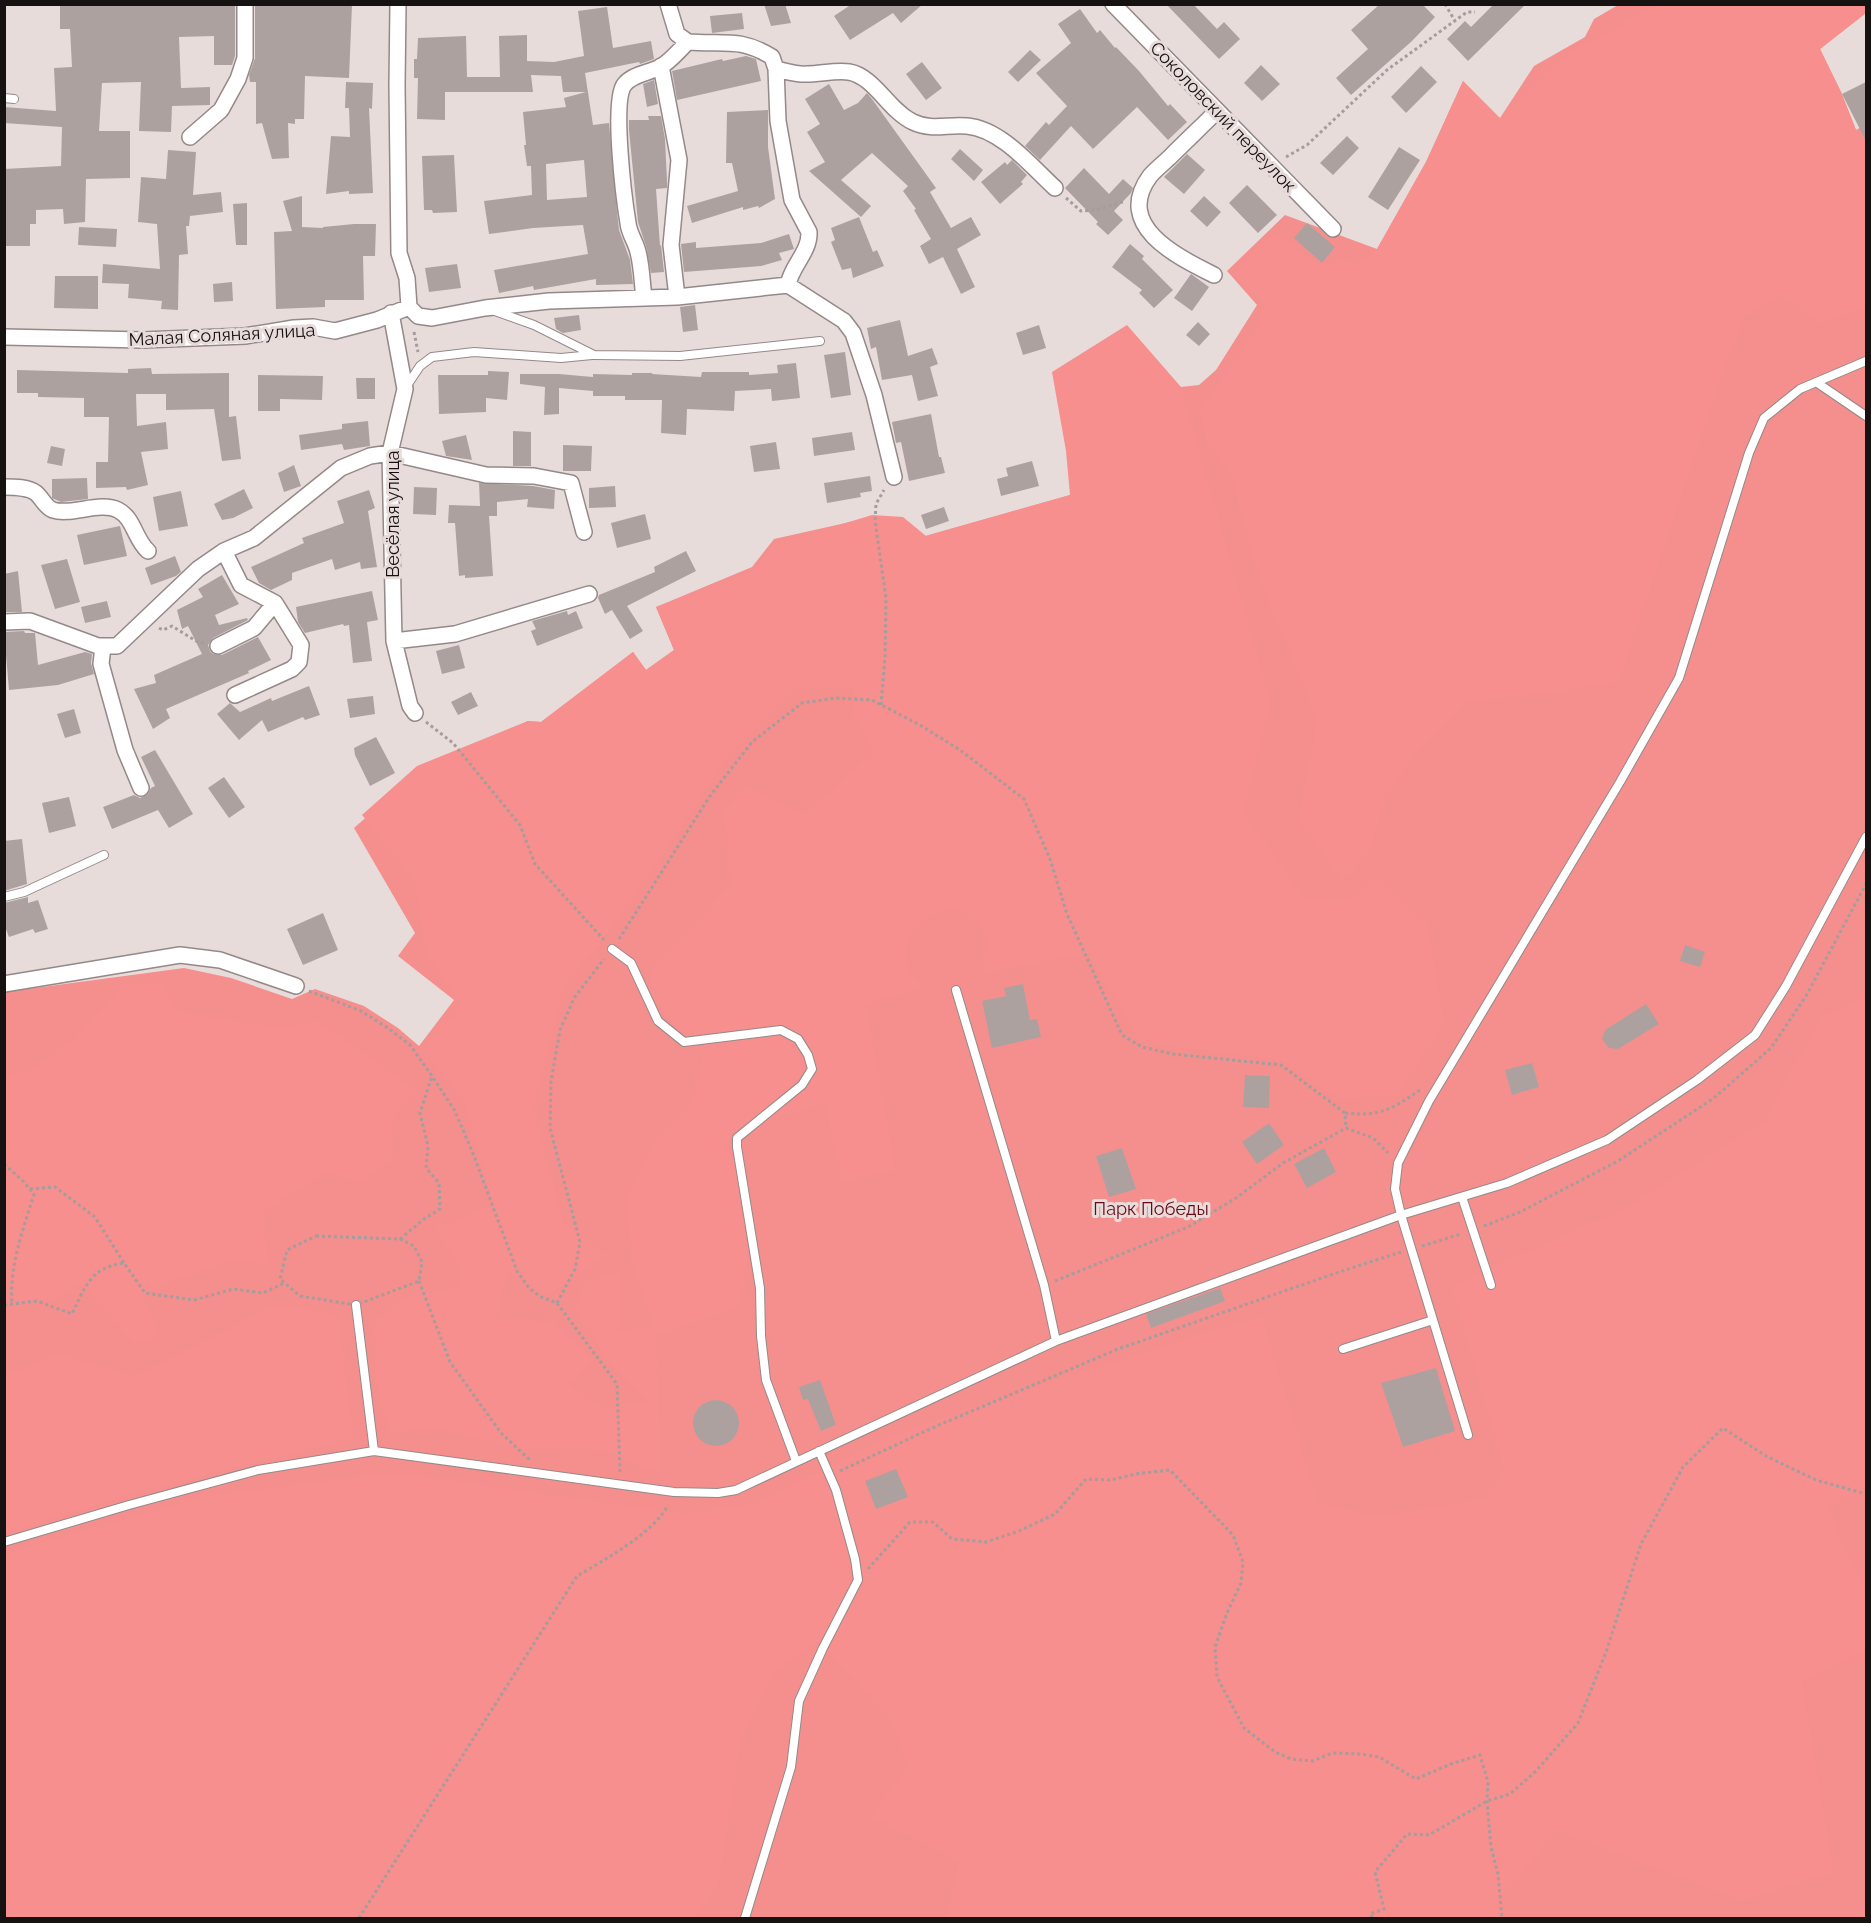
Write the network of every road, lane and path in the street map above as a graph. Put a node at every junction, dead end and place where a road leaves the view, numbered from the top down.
1 (245, 4) edge
2 (398, 4) edge
3 (668, 4) edge
4 (1113, 4) edge
5 (1445, 4) edge
6 (1475, 12) dead end
7 (1455, 21) junction
8 (688, 42) junction
9 (662, 66) junction
10 (776, 69) junction
11 (4, 98) edge
12 (14, 99) dead end
13 (1217, 111) junction
14 (190, 137) dead end
15 (1272, 166) junction
16 (1145, 186) junction
17 (1055, 188) joint
18 (1333, 229) dead end
19 (1214, 275) dead end
20 (788, 285) junction
21 (677, 297) junction
22 (644, 298) junction
23 (409, 307) junction
24 (485, 308) junction
25 (391, 313) junction
26 (4, 337) edge
27 (820, 341) dead end
28 (594, 355) junction
29 (1866, 361) edge
30 (420, 366) junction
31 (1816, 382) junction
32 (405, 389) junction
33 (1866, 416) edge
34 (390, 453) junction
35 (894, 477) joint
36 (4, 487) edge
37 (584, 532) dead end
38 (148, 551) dead end
39 (224, 551) junction
40 (589, 594) dead end
41 (275, 603) junction
42 (144, 620) junction
43 (4, 622) edge
44 (394, 641) junction
45 (103, 646) junction
46 (218, 646) joint
47 (235, 695) dead end
48 (881, 705) junction
49 (416, 713) joint
50 (141, 788) dead end
51 (1866, 837) edge
52 (104, 855) dead end
53 (4, 897) edge
54 (612, 949) junction
55 (4, 984) edge
56 (296, 986) joint
57 (956, 990) dead end
58 (432, 1076) junction
59 (1427, 1085) dead end
60 (1345, 1113) junction
61 (1346, 1128) junction
62 (1398, 1163) junction
63 (4, 1164) edge
64 (30, 1189) junction
65 (1462, 1197) junction
66 (1401, 1215) junction
67 (400, 1239) junction
68 (124, 1263) junction
69 (419, 1281) junction
70 (284, 1283) junction
71 (1044, 1285) junction
72 (1491, 1286) dead end
73 (557, 1303) junction
74 (12, 1304) junction
75 (4, 1305) edge
76 (356, 1305) junction
77 (1433, 1320) junction
78 (1056, 1341) junction
79 (1343, 1349) dead end
80 (1468, 1435) dead end
81 (374, 1451) junction
82 (819, 1451) junction
83 (796, 1461) junction
84 (547, 1475) junction
85 (621, 1485) junction
86 (674, 1492) junction
87 (1866, 1494) edge
88 (4, 1542) edge
89 (858, 1580) junction
90 (1487, 1802) junction
91 (359, 1918) edge
92 (745, 1918) edge
93 (1372, 1918) edge
94 (1502, 1918) edge

1 - 14 street
2 - 23 street
3 - 8 street
4 - 13 street, Соколовский переулок
5 - 7 path
6 - 7 path
7 - 15 path
8 - 9 street
8 - 10 street
9 - 21 street
9 - 22 street
10 - 17 street
10 - 20 street
11 - 12 lane
13 - 15 street, Соколовский переулок
13 - 16 street
15 - 18 street, Соколовский переулок
16 - 17 path
16 - 19 street
20 - 21 street
20 - 35 street
21 - 22 street
22 - 24 street
23 - 24 street
23 - 25 street, Малая Соляная улица
23 - 30 path
24 - 28 lane
25 - 26 street, Малая Соляная улица
25 - 32 street, Весёлая улица
27 - 28 lane
28 - 30 lane
29 - 31 lane
30 - 32 lane
31 - 33 lane
31 - 62 lane
32 - 34 street, Весёлая улица
34 - 37 street
34 - 39 street
34 - 44 street, Весёлая улица
35 - 48 path
36 - 38 street
39 - 41 street
39 - 42 street
40 - 44 street
41 - 46 street
41 - 47 street
42 - 45 street
42 - 46 path
43 - 45 street
44 - 49 street, Весёлая улица
45 - 50 street
48 - 54 path
48 - 60 path
49 - 54 path
51 - 65 lane
52 - 53 lane
54 - 73 path
54 - 83 lane
55 - 56 street
56 - 58 path
57 - 71 lane
58 - 67 path
58 - 73 path
59 - 60 path
60 - 61 path
61 - 62 path
61 - 71 path
62 - 66 lane
63 - 64 path
64 - 68 path
64 - 74 path
65 - 66 lane
65 - 72 lane
66 - 77 lane
66 - 78 lane
67 - 69 path
67 - 70 path
68 - 70 path
68 - 74 path
69 - 76 path
69 - 84 path
70 - 76 path
71 - 78 lane
73 - 85 path
74 - 75 path
76 - 81 lane
77 - 79 lane
77 - 80 lane
78 - 82 lane
81 - 84 lane
81 - 88 lane
82 - 83 lane
82 - 89 lane
83 - 86 lane
84 - 85 lane
85 - 86 lane
86 - 91 path
87 - 90 path
89 - 90 path
89 - 92 lane
90 - 93 path
90 - 94 path

